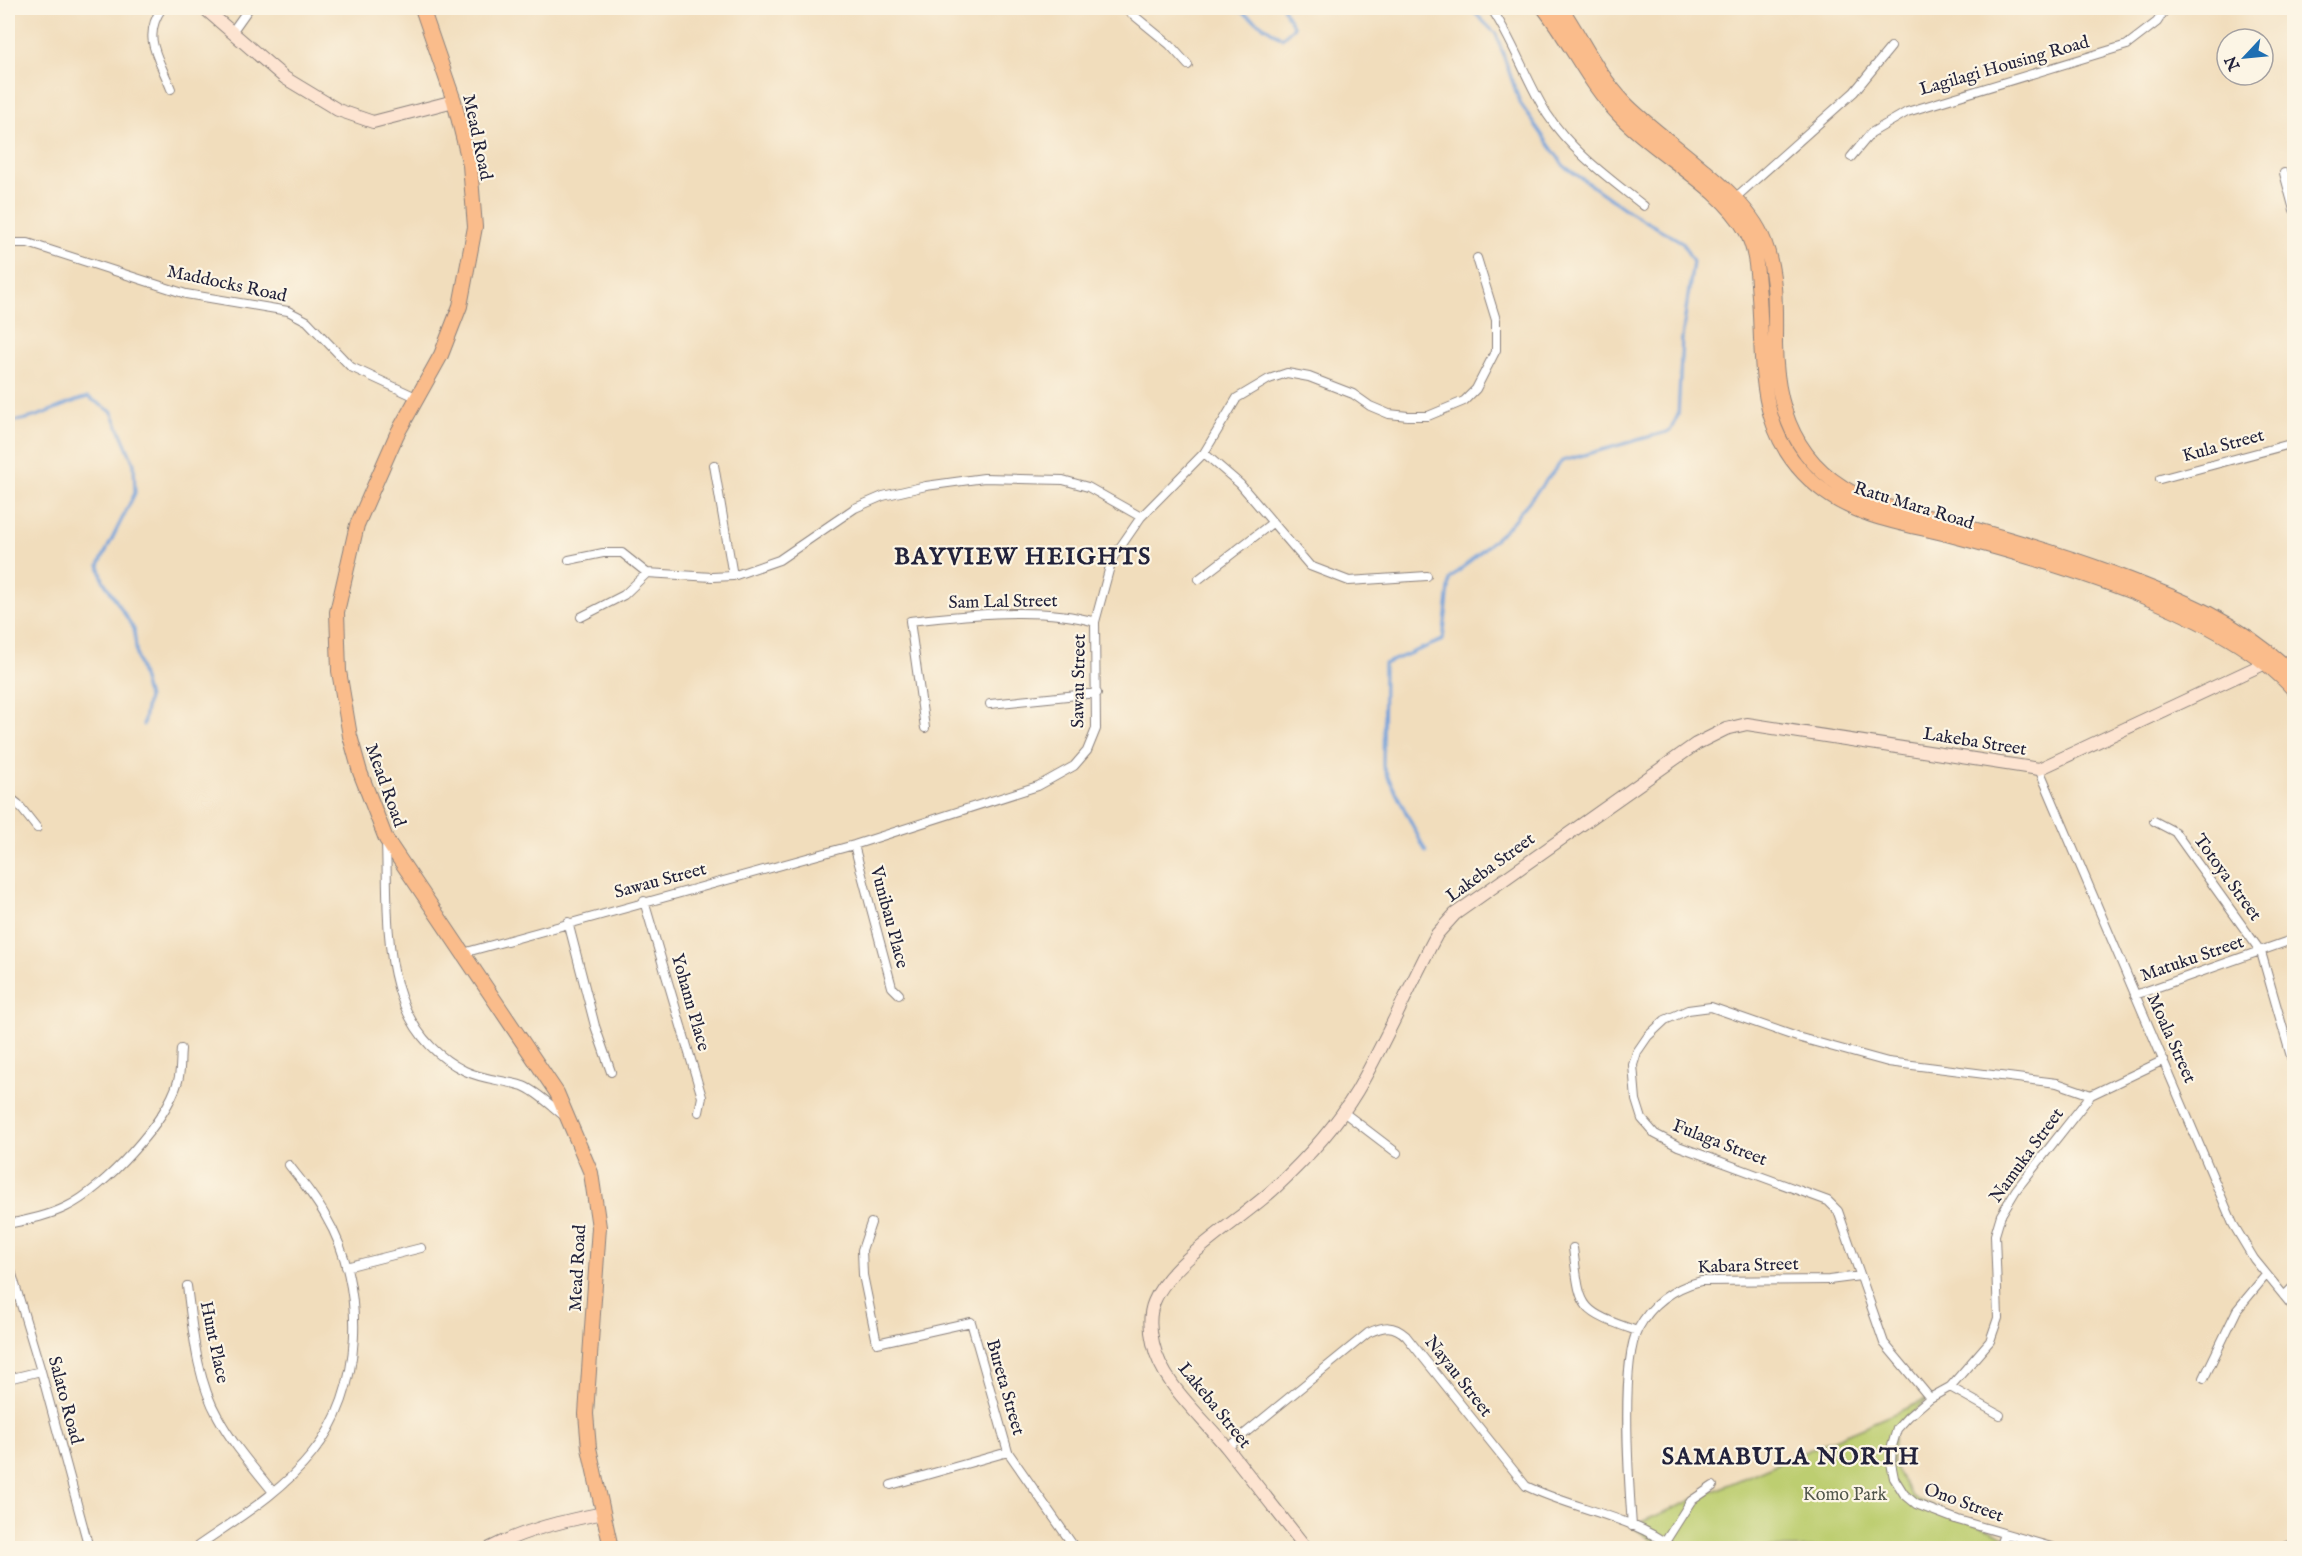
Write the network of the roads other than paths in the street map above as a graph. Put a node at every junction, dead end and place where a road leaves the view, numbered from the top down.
1 (162, 8) edge
2 (204, 8) edge
3 (249, 8) edge
4 (422, 8) edge
5 (1125, 8) edge
6 (1491, 8) edge
7 (1544, 8) edge
8 (1561, 8) edge
9 (2166, 8) edge
10 (232, 32) junction
11 (1891, 47) dead end
12 (1188, 65) dead end
13 (171, 89) dead end
14 (454, 102) junction
15 (1851, 157) dead end
16 (2284, 173) dead end
17 (1735, 198) junction
18 (1644, 206) dead end
19 (2295, 210) edge
20 (8, 243) edge
21 (1477, 258) dead end
22 (418, 398) junction
23 (2295, 443) edge
24 (1204, 453) junction
25 (714, 465) dead end
26 (2160, 479) dead end
27 (1141, 517) junction
28 (1272, 523) junction
29 (569, 560) dead end
30 (647, 573) junction
31 (733, 576) junction
32 (1426, 576) dead end
33 (1199, 579) dead end
34 (581, 617) dead end
35 (1095, 622) junction
36 (2271, 661) junction
37 (2295, 674) edge
38 (2295, 690) edge
39 (1097, 693) junction
40 (990, 704) dead end
41 (925, 728) dead end
42 (2039, 769) junction
43 (8, 796) edge
44 (2154, 821) dead end
45 (37, 828) dead end
46 (386, 839) junction
47 (854, 845) junction
48 (644, 901) junction
49 (568, 922) junction
50 (2295, 939) edge
51 (2261, 952) junction
52 (463, 953) junction
53 (899, 994) dead end
54 (2135, 995) junction
55 (181, 1049) dead end
56 (2164, 1060) junction
57 (2295, 1067) edge
58 (611, 1072) dead end
59 (2091, 1095) junction
60 (1342, 1111) junction
61 (699, 1112) dead end
62 (569, 1120) junction
63 (1397, 1153) dead end
64 (289, 1165) dead end
65 (871, 1223) dead end
66 (8, 1224) edge
67 (421, 1248) dead end
68 (1573, 1248) dead end
69 (8, 1261) edge
70 (346, 1267) junction
71 (2266, 1275) junction
72 (1860, 1276) junction
73 (187, 1286) dead end
74 (2295, 1286) edge
75 (2284, 1296) junction
76 (2295, 1308) edge
77 (1637, 1331) junction
78 (41, 1371) junction
79 (2204, 1378) dead end
80 (8, 1379) edge
81 (1950, 1387) junction
82 (1930, 1398) junction
83 (2000, 1414) dead end
84 (1227, 1448) junction
85 (1008, 1452) junction
86 (891, 1485) dead end
87 (1713, 1486) dead end
88 (273, 1492) junction
89 (604, 1513) junction
90 (1632, 1526) junction
91 (2004, 1534) junction
92 (1665, 1542) junction
93 (2295, 1544) edge
94 (89, 1548) edge
95 (195, 1548) edge
96 (490, 1548) edge
97 (611, 1548) edge
98 (1075, 1548) edge
99 (1306, 1548) edge
100 (1673, 1548) edge
101 (1999, 1548) edge
102 (2055, 1548) edge
103 (2280, 1548) edge

1 - 13 street
2 - 10 main road
3 - 10 street
4 - 14 main road, Mead Road
5 - 12 street
6 - 18 street
7 - 36 main road, Ratu Mara Road
8 - 17 main road, Ratu Mara Road
9 - 15 street, Lagilagi Housing Road
10 - 14 main road
11 - 17 street
14 - 22 main road, Mead Road
16 - 19 street
17 - 36 main road, Ratu Mara Road
20 - 22 street, Maddocks Road
21 - 24 street, Sawau Street
22 - 46 main road, Mead Road
23 - 26 street, Kula Street
24 - 27 street, Sawau Street
24 - 28 street
25 - 31 street
27 - 31 street
27 - 35 street, Sawau Street
28 - 32 street
28 - 33 street
29 - 30 street
30 - 31 street
30 - 34 street
35 - 39 street, Sawau Street
35 - 41 street, Sam Lal Street
36 - 37 main road, Ratu Mara Road
36 - 38 main road, Ratu Mara Road
36 - 42 main road, Lakeba Street
39 - 40 street
39 - 47 street, Sawau Street
42 - 54 street, Moala Street
42 - 60 main road, Lakeba Street
43 - 45 street
44 - 51 street, Totoya Street
46 - 52 main road, Mead Road
46 - 62 street
47 - 48 street, Sawau Street
47 - 53 street, Vunibau Place
48 - 49 street, Sawau Street
48 - 61 street, Yohann Place
49 - 52 street, Sawau Street
49 - 58 street
50 - 51 street, Matuku Street
51 - 54 street, Matuku Street
51 - 57 street, Totoya Street
52 - 62 main road, Mead Road
54 - 56 street, Moala Street
55 - 66 street
56 - 59 street, Namuka Street
56 - 71 street, Moala Street
59 - 72 street, Fulaga Street
59 - 81 street, Namuka Street
60 - 63 street
60 - 84 main road, Lakeba Street
62 - 89 main road, Mead Road
64 - 70 street
65 - 85 street, Bureta Street
67 - 70 street
68 - 77 street
69 - 78 street, Salato Road
70 - 88 street
71 - 75 street, Moala Street
71 - 79 street
72 - 77 street, Kabara Street
72 - 82 street, Fulaga Street
73 - 88 street, Hunt Place
74 - 75 street
75 - 76 street, Moala Street
77 - 90 street, Kabara Street
78 - 80 street
78 - 94 street, Salato Road
81 - 82 street, Namuka Street
81 - 83 street
82 - 91 street, Ono Street
84 - 90 street, Nayau Street
84 - 99 main road, Lakeba Street
85 - 86 street
85 - 98 street, Bureta Street
87 - 92 street
88 - 95 street
89 - 96 main road
89 - 97 main road, Mead Road
90 - 92 street, Nayau Street
91 - 101 street
91 - 102 street, Ono Street
92 - 100 street, Nayau Street
93 - 103 street

